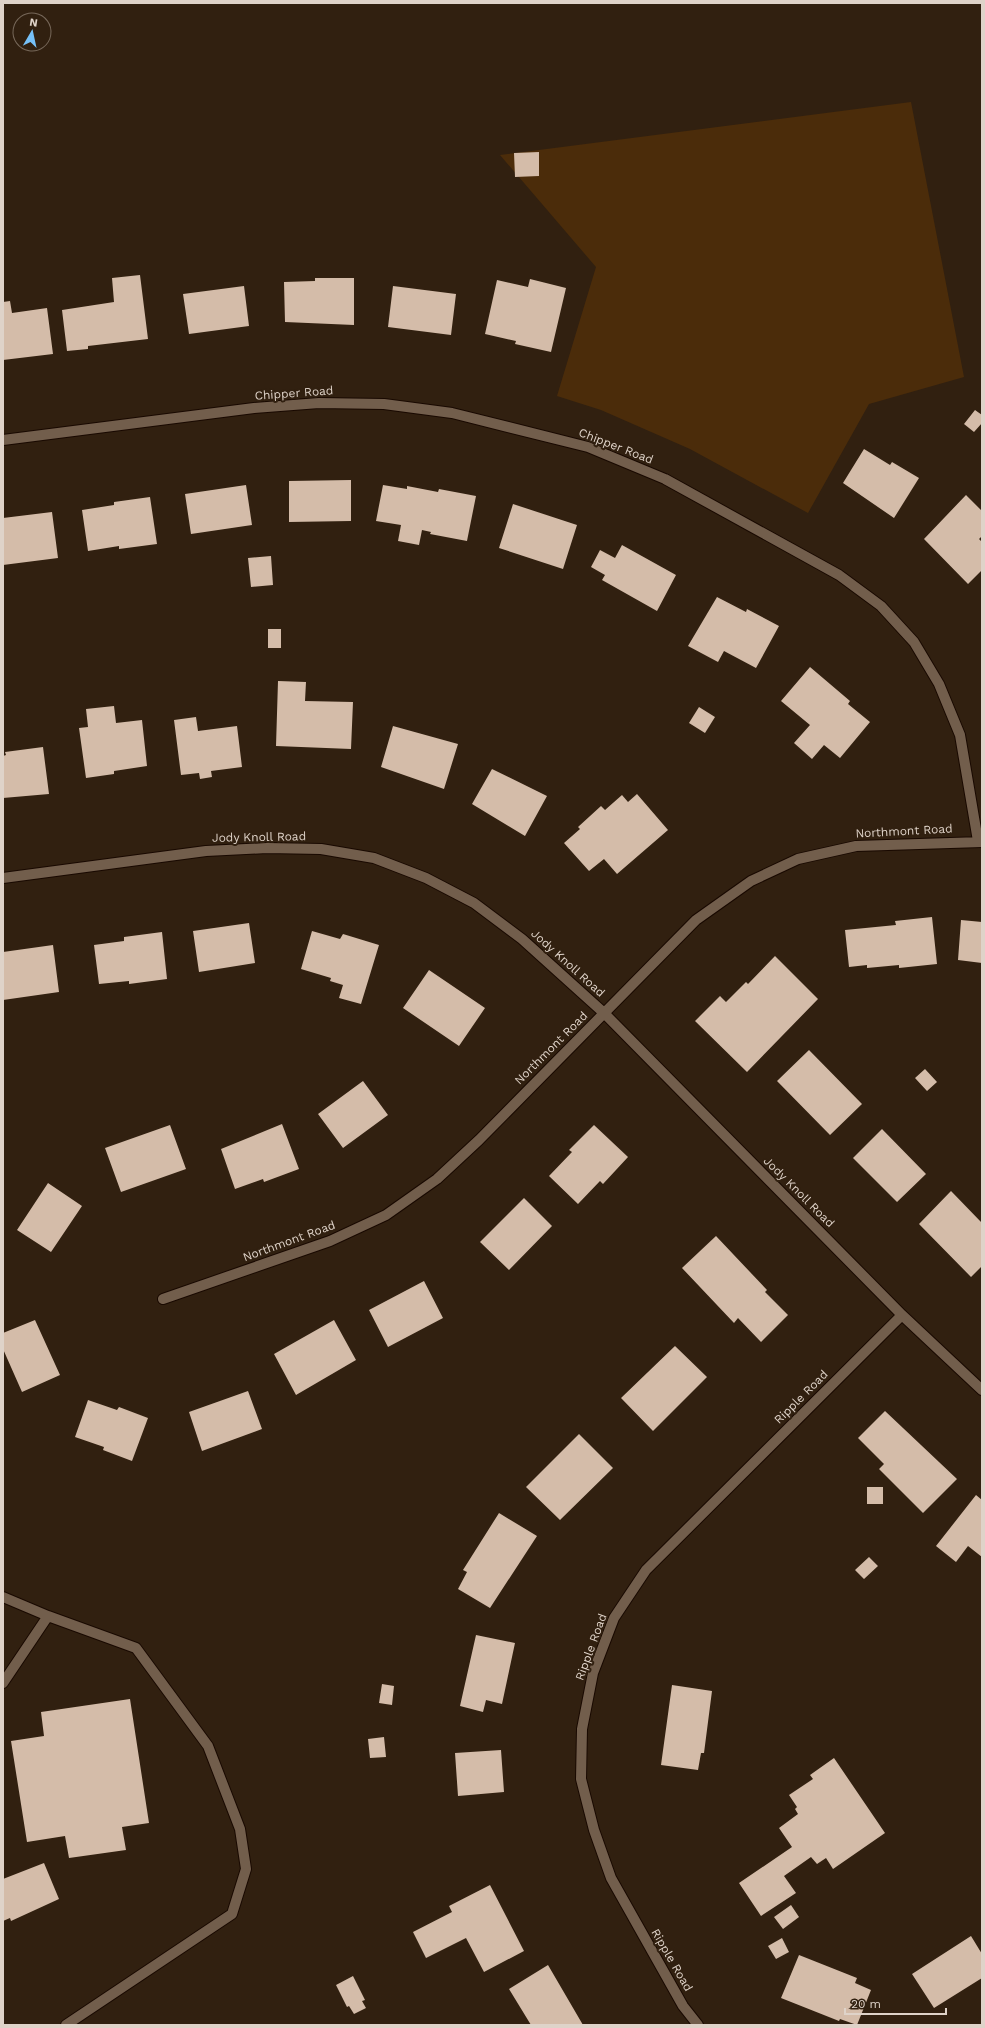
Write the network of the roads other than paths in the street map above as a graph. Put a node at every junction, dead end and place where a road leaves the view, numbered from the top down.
1 (3, 440) edge
2 (980, 841) edge
3 (3, 878) edge
4 (604, 1013) junction
5 (164, 1299) dead end
6 (902, 1315) junction
7 (982, 1390) edge
8 (3, 1597) edge
9 (48, 1616) junction
10 (3, 1683) edge
11 (66, 2025) edge
12 (698, 2025) edge

1 - 2 street, Chipper Road
2 - 4 street, Northmont Road
3 - 4 street, Jody Knoll Road
4 - 5 street, Northmont Road
4 - 6 street, Jody Knoll Road
6 - 7 street, Jody Knoll Road
6 - 12 street, Ripple Road
8 - 9 street
9 - 10 street
9 - 11 street

